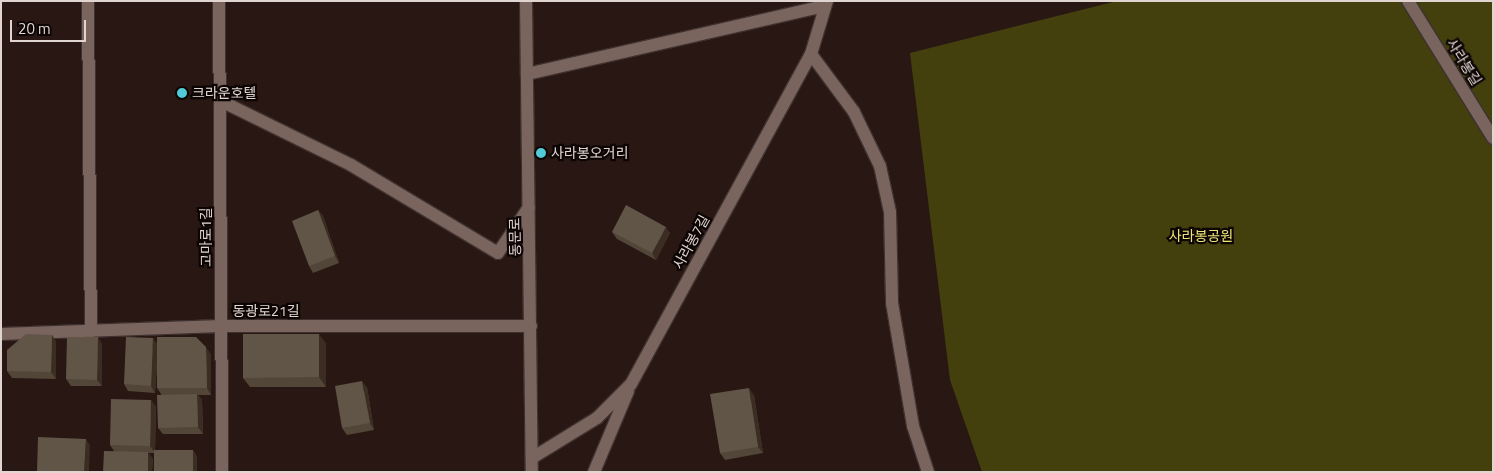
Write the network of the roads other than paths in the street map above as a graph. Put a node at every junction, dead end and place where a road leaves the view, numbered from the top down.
1 (88, 1) edge
2 (219, 1) edge
3 (526, 1) edge
4 (1408, 1) edge
5 (825, 4) edge
6 (811, 54) junction
7 (527, 74) junction
8 (220, 100) junction
9 (1493, 138) edge
10 (529, 207) junction
11 (221, 326) junction
12 (531, 326) junction
13 (92, 331) junction
14 (1, 334) edge
15 (631, 384) junction
16 (532, 458) junction
17 (222, 472) edge
18 (532, 472) edge
19 (594, 472) edge
20 (928, 472) edge

1 - 13 street
2 - 8 street, 고마로1길
3 - 7 street, 동문로
4 - 9 street, 사라봉길
5 - 6 street, 사라봉7길
5 - 7 street
6 - 15 street, 사라봉7길
6 - 20 street
7 - 10 street, 동문로
8 - 10 street
8 - 11 street, 고마로1길
10 - 12 street, 동문로
11 - 12 street, 동광로21길
11 - 13 street, 동광로21길
11 - 17 street, 고마로1길
12 - 16 street, 동문로
13 - 14 street, 동광로21길
15 - 16 street, 사라봉7길
15 - 19 street
16 - 18 street, 동문로

